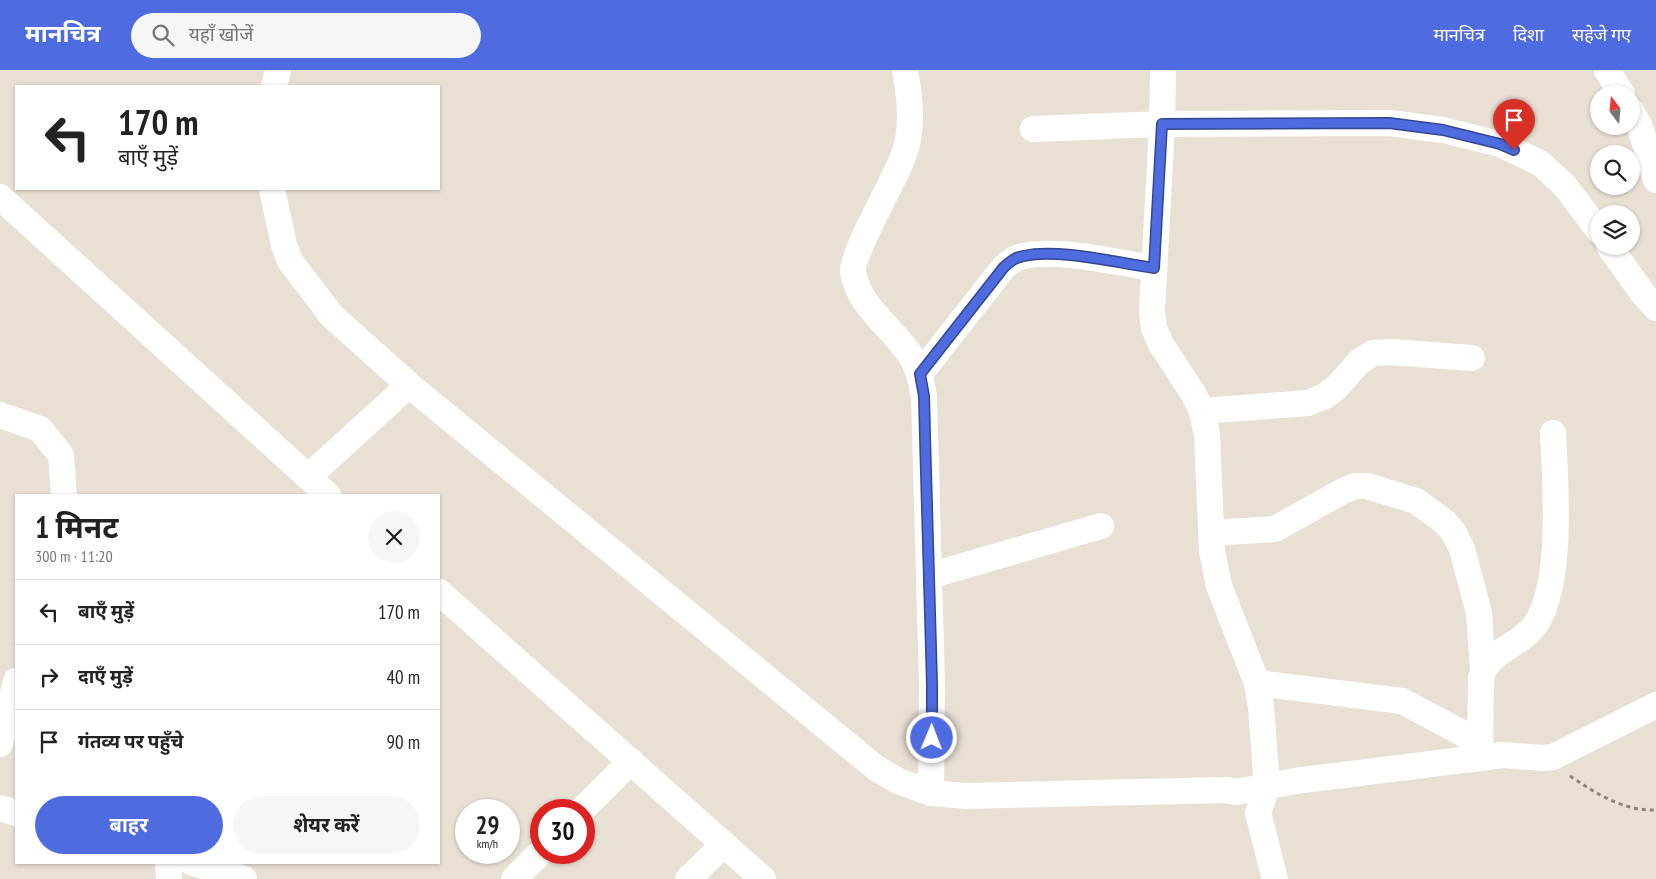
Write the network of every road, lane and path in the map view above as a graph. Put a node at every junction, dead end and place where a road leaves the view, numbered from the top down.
1 (278, 70) edge
2 (905, 70) edge
3 (1163, 70) edge
4 (1607, 70) edge
5 (274, 85) edge
6 (1616, 85) edge
7 (1162, 124) junction
8 (1640, 127) edge
9 (1033, 129) dead end
10 (1656, 180) edge
11 (272, 190) edge
12 (0, 197) edge
13 (1590, 219) edge
14 (1615, 255) edge
15 (1154, 268) junction
16 (1656, 308) edge
17 (1472, 358) dead end
18 (920, 374) junction
19 (409, 385) junction
20 (1202, 411) junction
21 (0, 415) edge
22 (1553, 433) dead end
23 (308, 477) junction
24 (64, 494) edge
25 (327, 494) edge
26 (1100, 526) dead end
27 (1212, 533) junction
28 (929, 576) junction
29 (440, 593) edge
30 (1483, 669) junction
31 (1257, 683) junction
32 (15, 685) edge
33 (1656, 705) edge
34 (0, 744) edge
35 (1479, 750) junction
36 (1543, 758) junction
37 (631, 761) junction
38 (1267, 787) junction
39 (931, 793) junction
40 (593, 799) edge
41 (0, 808) edge
42 (1656, 810) edge
43 (15, 813) edge
44 (724, 844) junction
45 (530, 863) edge
46 (168, 864) edge
47 (198, 864) edge
48 (169, 879) edge
49 (244, 879) edge
50 (514, 879) edge
51 (688, 879) edge
52 (762, 879) edge
53 (1276, 879) edge

1 - 5 street
2 - 18 street
3 - 7 street
4 - 6 street
7 - 9 street
7 - 13 street
7 - 15 street
8 - 10 street
11 - 19 street
12 - 23 street
14 - 16 street
15 - 18 street
15 - 20 street
17 - 20 street
18 - 28 street
19 - 23 street
19 - 39 street
20 - 27 street
21 - 24 street
22 - 30 street
23 - 25 street
26 - 28 street
27 - 30 street
27 - 31 street
28 - 39 street
29 - 37 street
30 - 35 street
31 - 35 street
31 - 38 street
32 - 34 street
33 - 36 street
35 - 36 street
35 - 38 street
36 - 42 path
37 - 40 street
37 - 44 street
38 - 39 street
38 - 53 street
41 - 43 street
44 - 51 street
44 - 52 street
45 - 50 street
46 - 48 street
47 - 49 street

